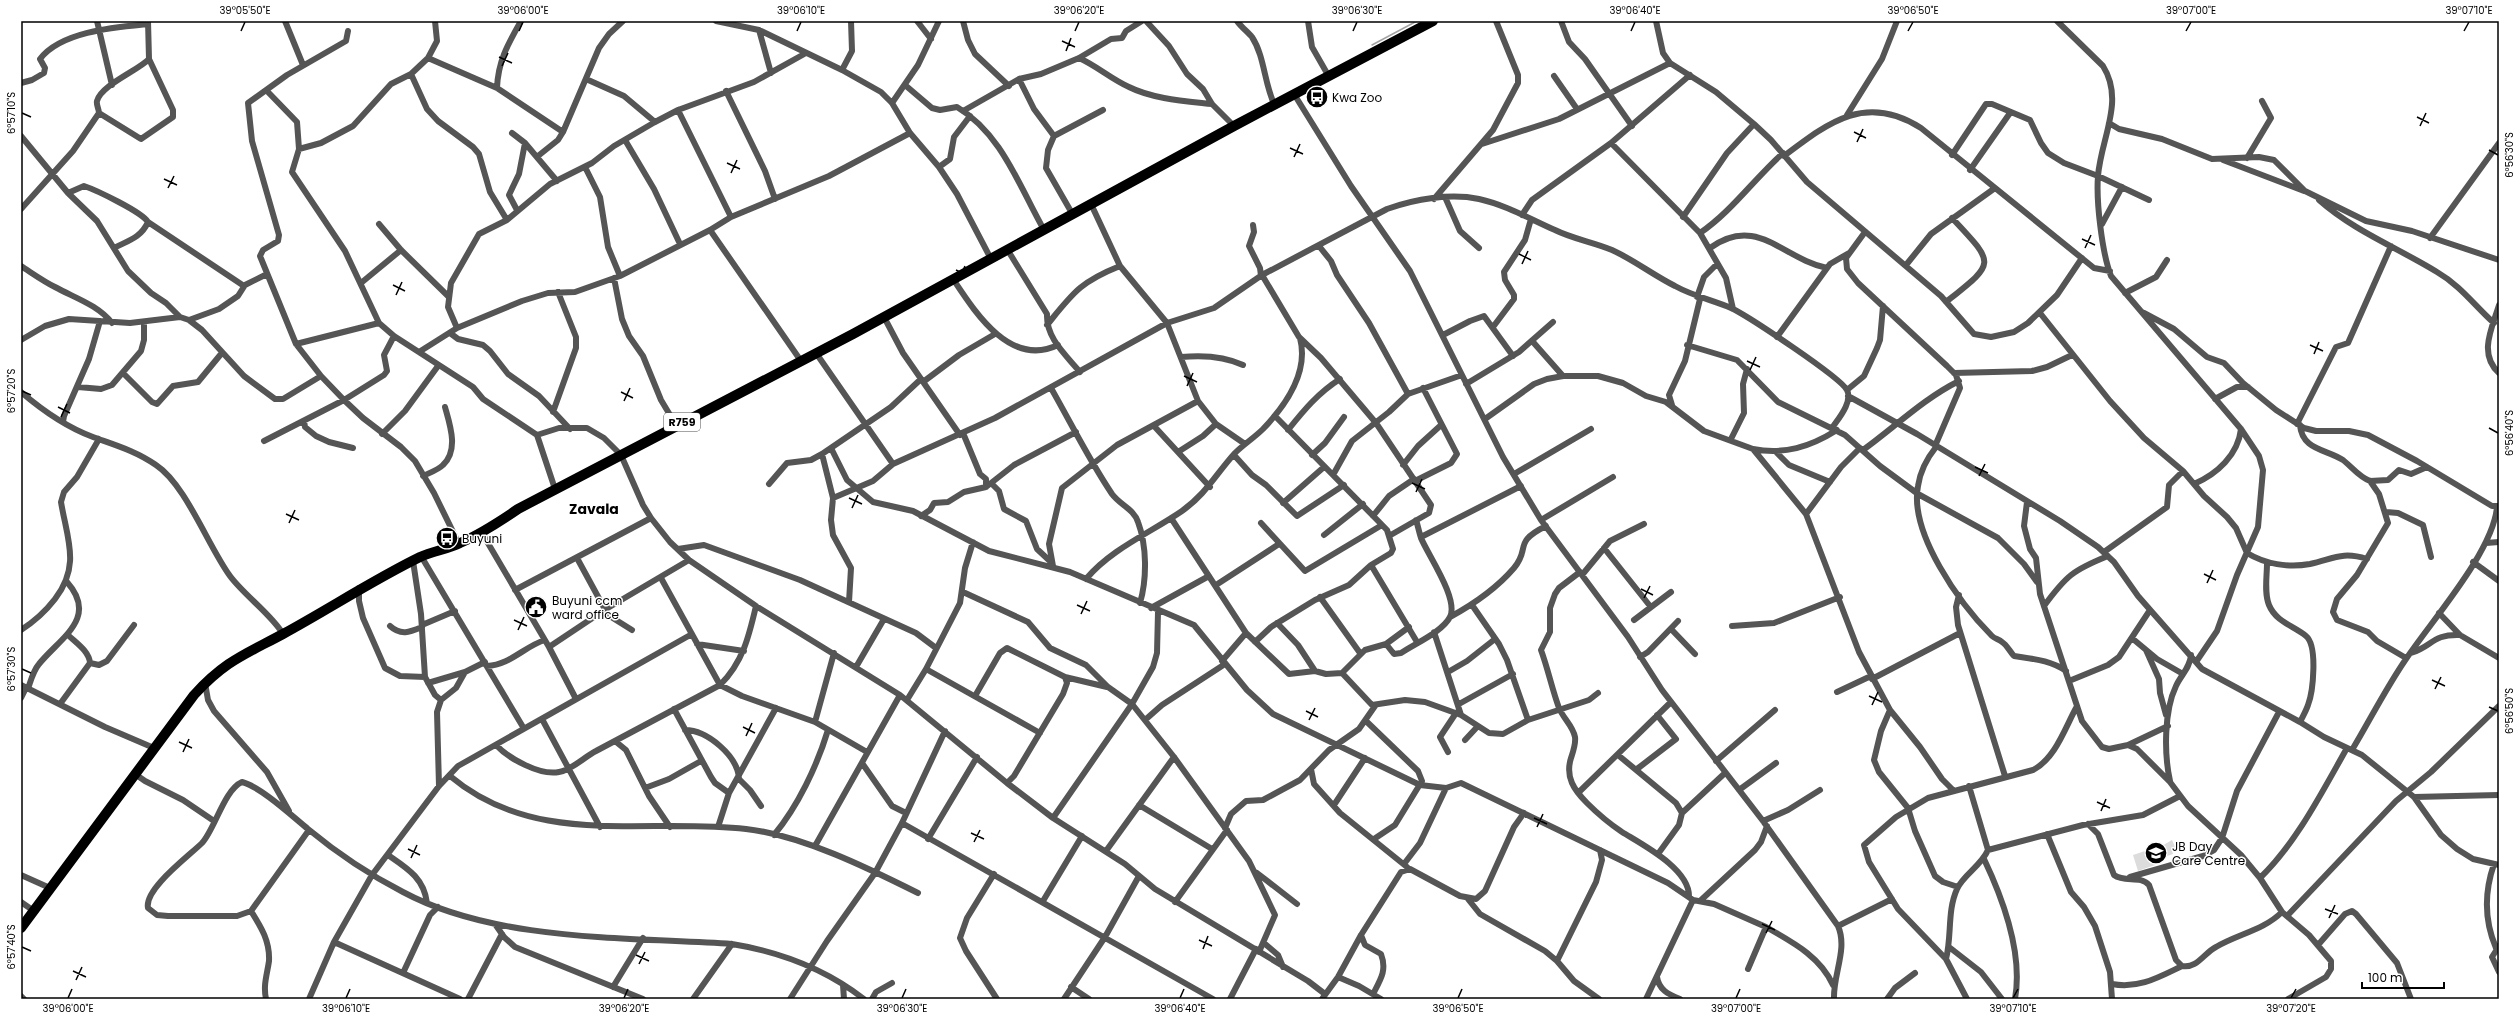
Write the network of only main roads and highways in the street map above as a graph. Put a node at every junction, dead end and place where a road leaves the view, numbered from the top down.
1 (1433, 21) edge
2 (21, 928) edge

1 - 2 main road, R759

